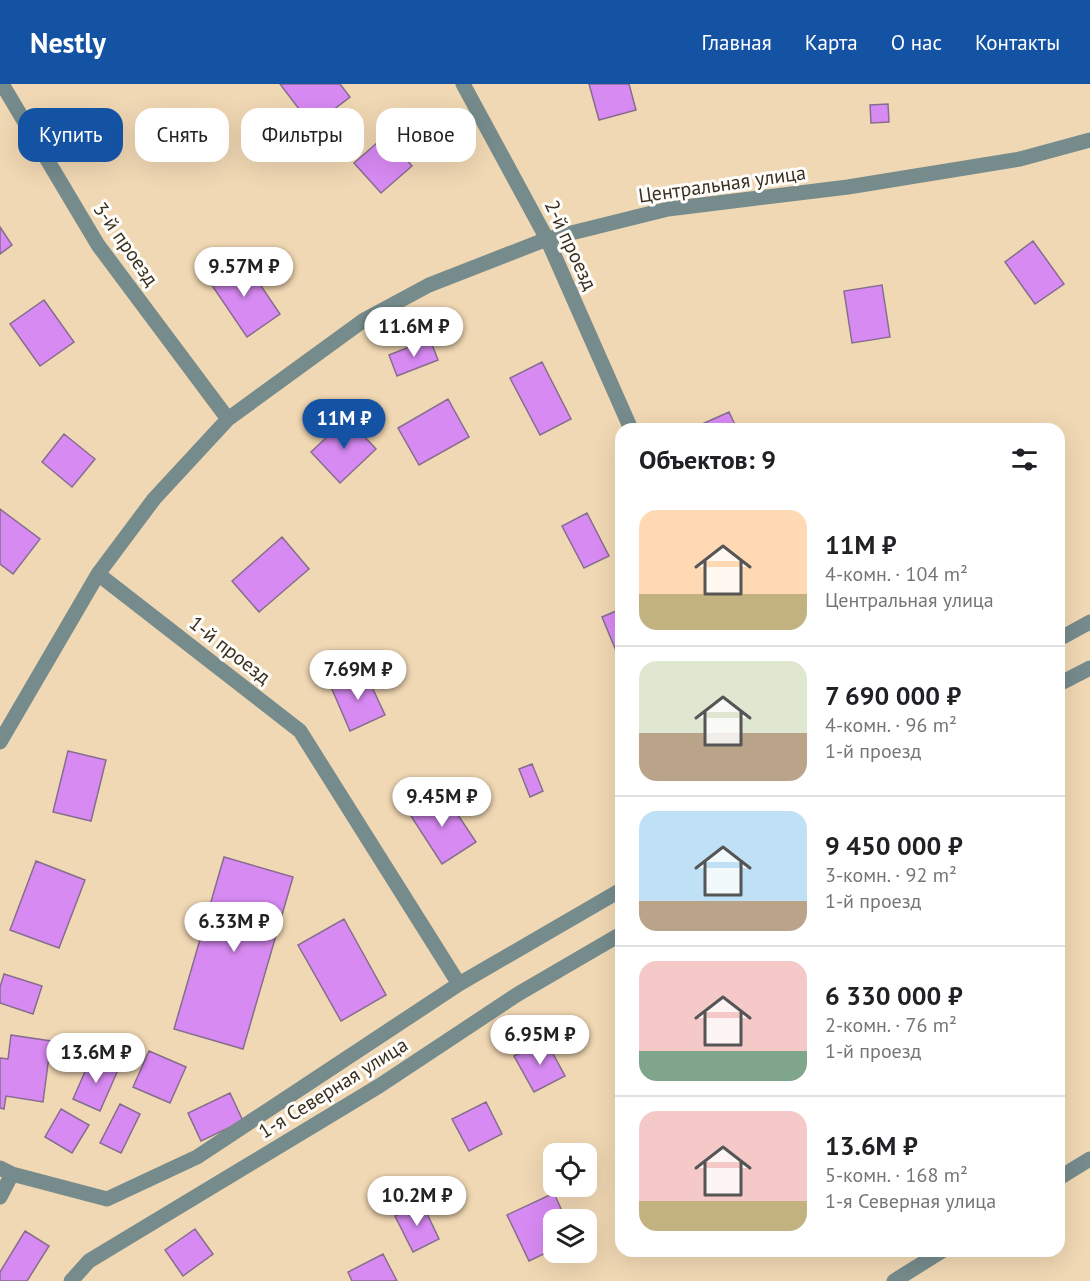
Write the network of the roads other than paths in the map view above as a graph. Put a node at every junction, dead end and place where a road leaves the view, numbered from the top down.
1 (2, 84) edge
2 (463, 84) edge
3 (1090, 140) edge
4 (547, 239) junction
5 (228, 419) junction
6 (628, 423) edge
7 (98, 574) junction
8 (1090, 622) edge
9 (1065, 636) edge
10 (1090, 668) edge
11 (1065, 681) edge
12 (0, 742) edge
13 (615, 893) edge
14 (615, 937) edge
15 (459, 984) junction
16 (1090, 1158) edge
17 (6, 1171) edge
18 (1065, 1174) edge
19 (0, 1197) edge
20 (932, 1257) edge
21 (71, 1281) edge
22 (894, 1281) edge

1 - 5 street, 3-й проезд
2 - 4 street, 2-й проезд
3 - 4 street, Центральная улица
4 - 5 street, Центральная улица
4 - 6 street, 2-й проезд
5 - 7 street, Центральная улица
7 - 12 street, Центральная улица
7 - 15 street, 1-й проезд
8 - 9 street
10 - 11 street
13 - 15 street
14 - 21 street, 1-я Северная улица
15 - 17 street
16 - 18 street
17 - 19 street
20 - 22 street

